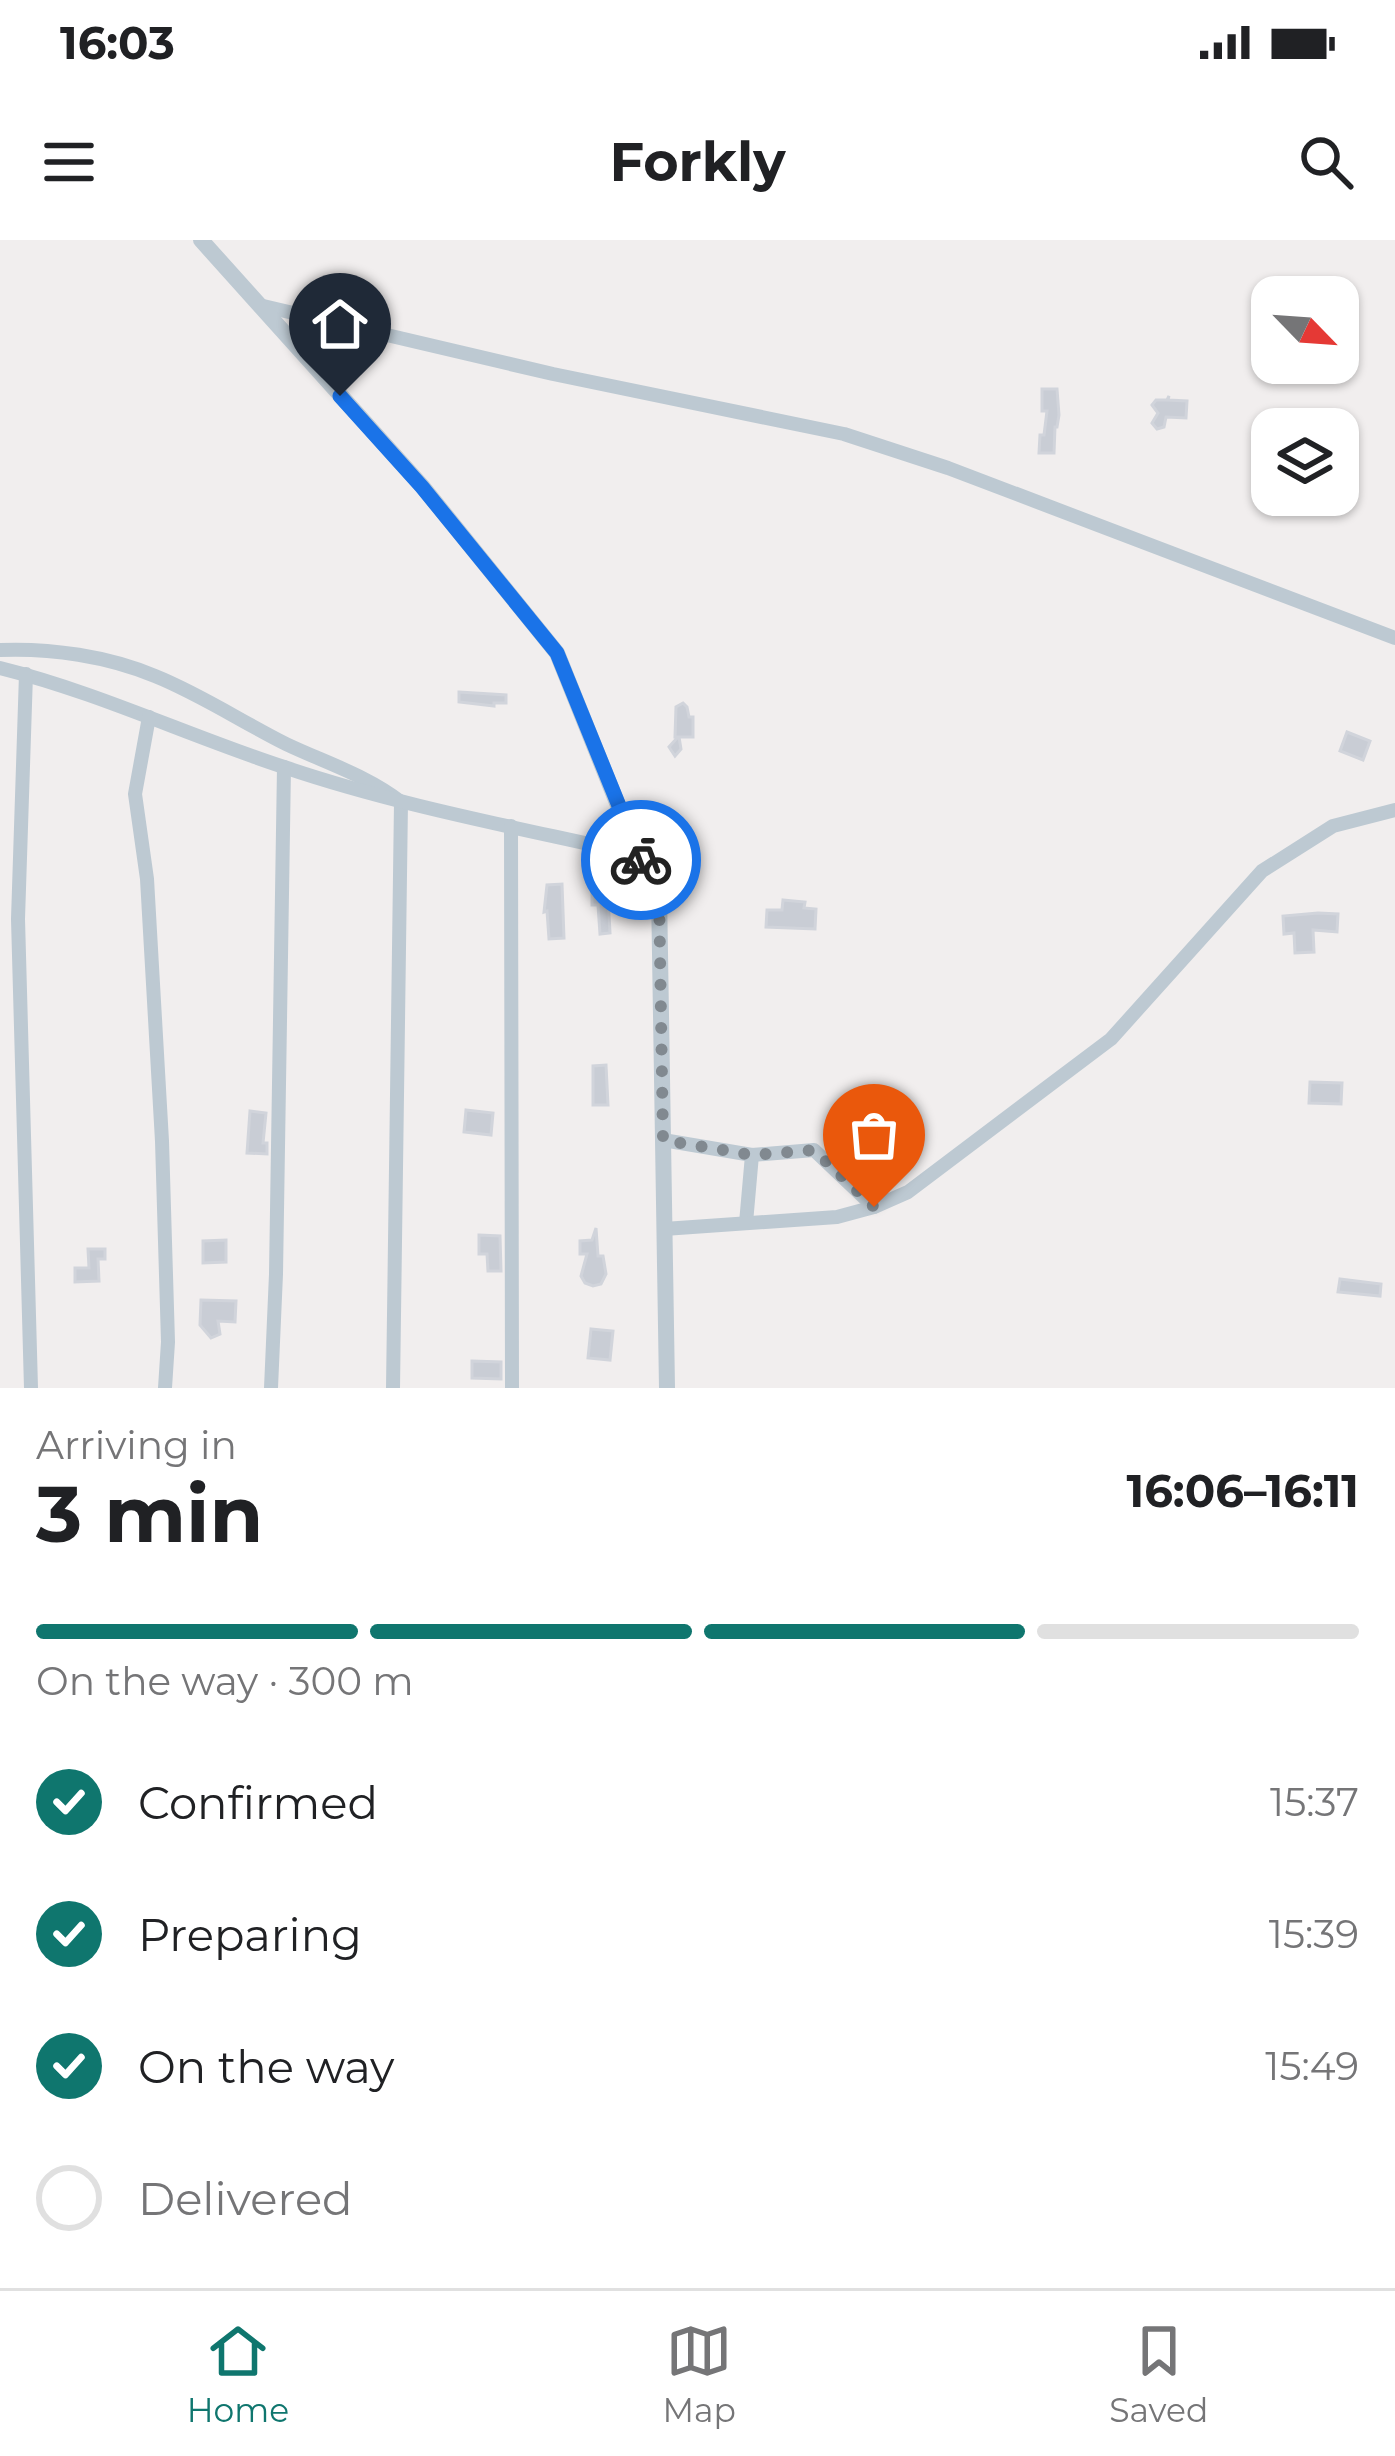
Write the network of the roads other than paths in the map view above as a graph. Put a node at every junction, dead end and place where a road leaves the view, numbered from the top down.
1 (201, 240) edge
2 (259, 305) junction
3 (1395, 638) edge
4 (0, 650) edge
5 (0, 668) edge
6 (26, 674) junction
7 (149, 716) junction
8 (284, 767) junction
9 (401, 802) junction
10 (1395, 810) edge
11 (512, 826) junction
12 (638, 855) junction
13 (663, 1140) junction
14 (752, 1155) junction
15 (874, 1207) junction
16 (746, 1223) junction
17 (664, 1229) junction
18 (32, 1388) edge
19 (165, 1388) edge
20 (271, 1388) edge
21 (393, 1388) edge
22 (512, 1388) edge
23 (667, 1388) edge

1 - 2 street
2 - 3 street
2 - 12 street
4 - 9 street
5 - 6 street
6 - 7 street
6 - 18 street
7 - 8 street
7 - 19 street
8 - 9 street
8 - 20 street
9 - 11 street
9 - 21 street
10 - 15 street
11 - 12 street
11 - 22 street
12 - 13 street
13 - 14 street
13 - 17 street
14 - 15 street
14 - 16 street
15 - 16 street
16 - 17 street
17 - 23 street

